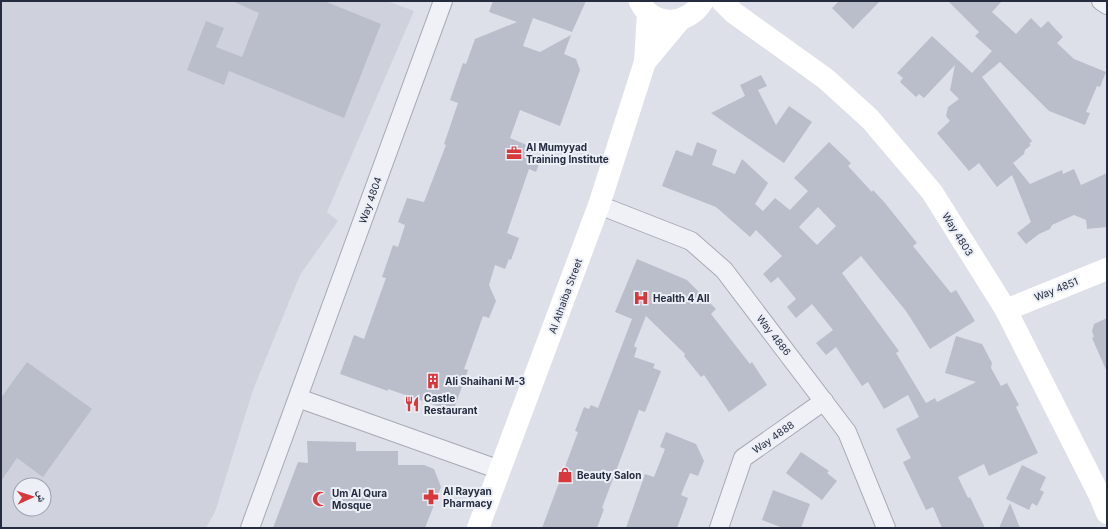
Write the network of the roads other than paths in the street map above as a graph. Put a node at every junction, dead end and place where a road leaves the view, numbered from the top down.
1 (443, 1) edge
2 (1101, 1) edge
3 (1107, 5) edge
4 (644, 7) edge
5 (728, 7) edge
6 (694, 10) edge
7 (645, 62) junction
8 (599, 204) junction
9 (1107, 269) edge
10 (1006, 310) junction
11 (298, 398) junction
12 (824, 401) junction
13 (500, 470) junction
14 (1104, 500) edge
15 (250, 528) edge
16 (478, 528) edge
17 (719, 528) edge
18 (886, 528) edge

1 - 11 street, Way 4804
2 - 3 street
4 - 6 street, Way 4803
4 - 7 street, Al Athaiba Street
5 - 6 street, Way 4803
5 - 10 street, Way 4803
6 - 7 street, Al Athaiba Street
7 - 8 street, Al Athaiba Street
8 - 12 street, Way 4886
8 - 13 street, Al Athaiba Street
9 - 10 street, Way 4851
10 - 14 street, Way 4803
11 - 13 street
11 - 15 street, Way 4804
12 - 17 street, Way 4888
12 - 18 street, Way 4886
13 - 16 street, Al Athaiba Street

